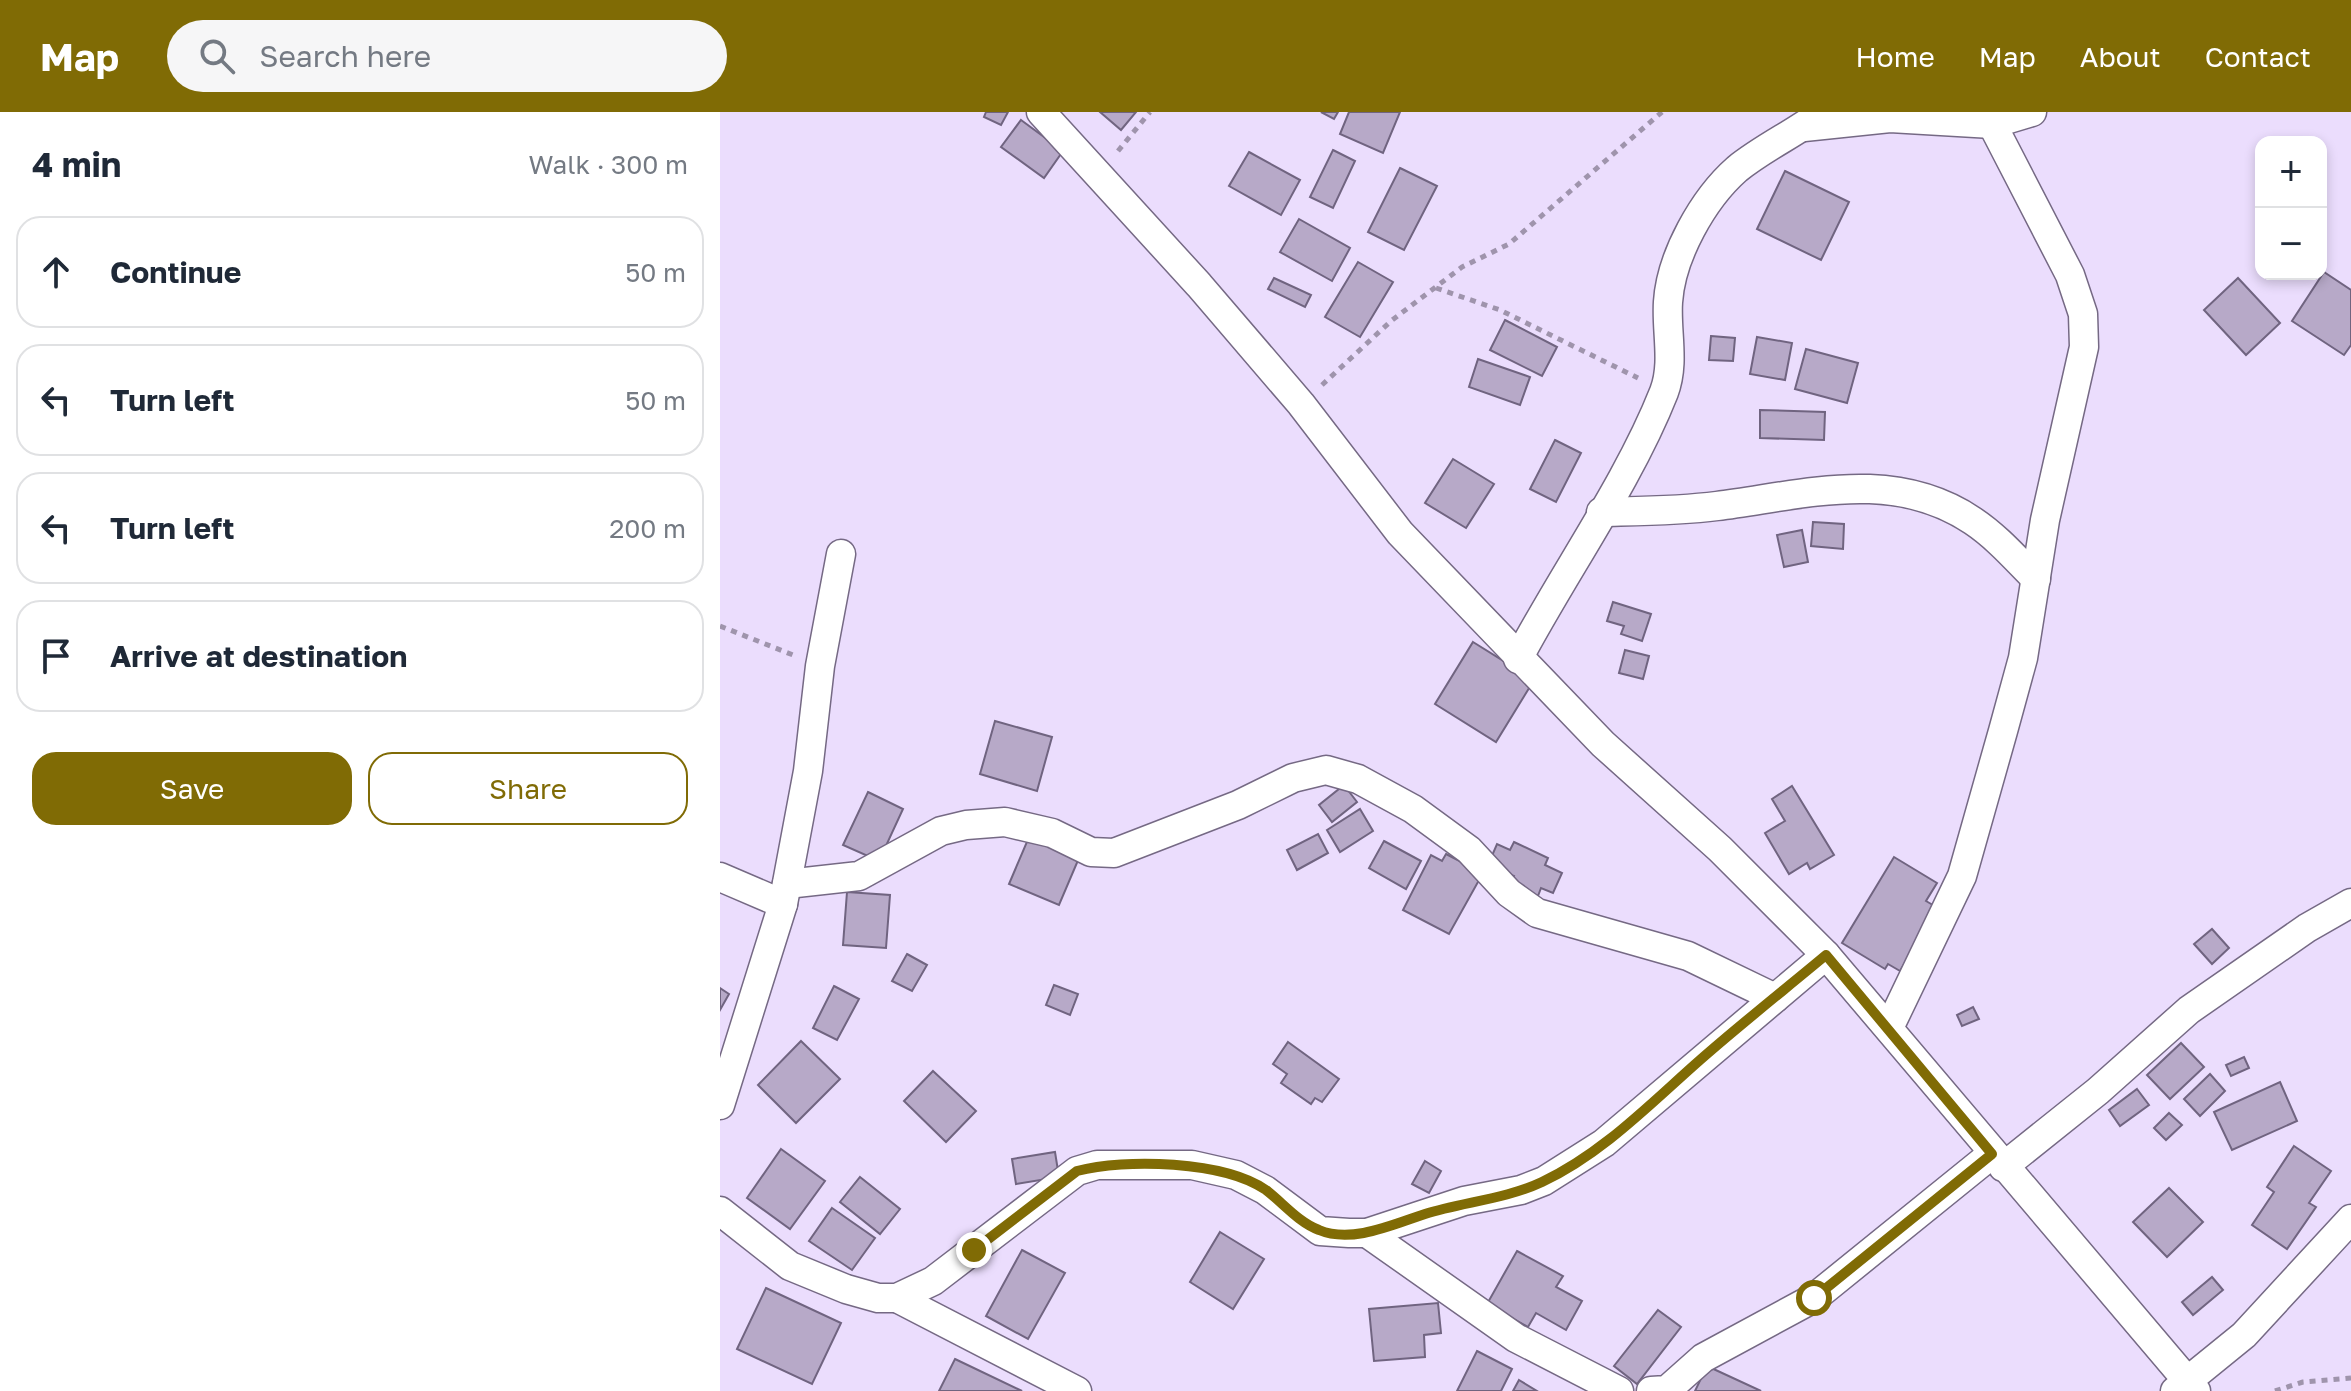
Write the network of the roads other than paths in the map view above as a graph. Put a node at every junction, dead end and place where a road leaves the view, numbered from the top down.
1 (1041, 112) edge
2 (2032, 112) edge
3 (1814, 119) edge
4 (1992, 124) junction
5 (1601, 512) junction
6 (841, 554) dead end
7 (2036, 579) junction
8 (1518, 659) junction
9 (720, 877) edge
10 (785, 894) junction
11 (2351, 903) edge
12 (1826, 955) junction
13 (1775, 998) junction
14 (1889, 1028) junction
15 (720, 1105) edge
16 (1998, 1160) junction
17 (720, 1211) edge
18 (2351, 1219) edge
19 (1367, 1233) junction
20 (897, 1298) junction
21 (2185, 1387) edge
22 (1062, 1388) edge
23 (1619, 1391) edge
24 (1651, 1391) edge

1 - 8 street
2 - 4 street
3 - 4 street
3 - 5 street
4 - 7 street
5 - 7 street
5 - 8 street
6 - 10 street
7 - 14 street
8 - 12 street
9 - 10 street
10 - 13 street
10 - 15 street
11 - 16 street
12 - 13 street
12 - 14 street
13 - 19 street
14 - 16 street
16 - 21 street
16 - 24 street
17 - 20 street
18 - 21 street
19 - 20 street
19 - 23 street
20 - 22 street

